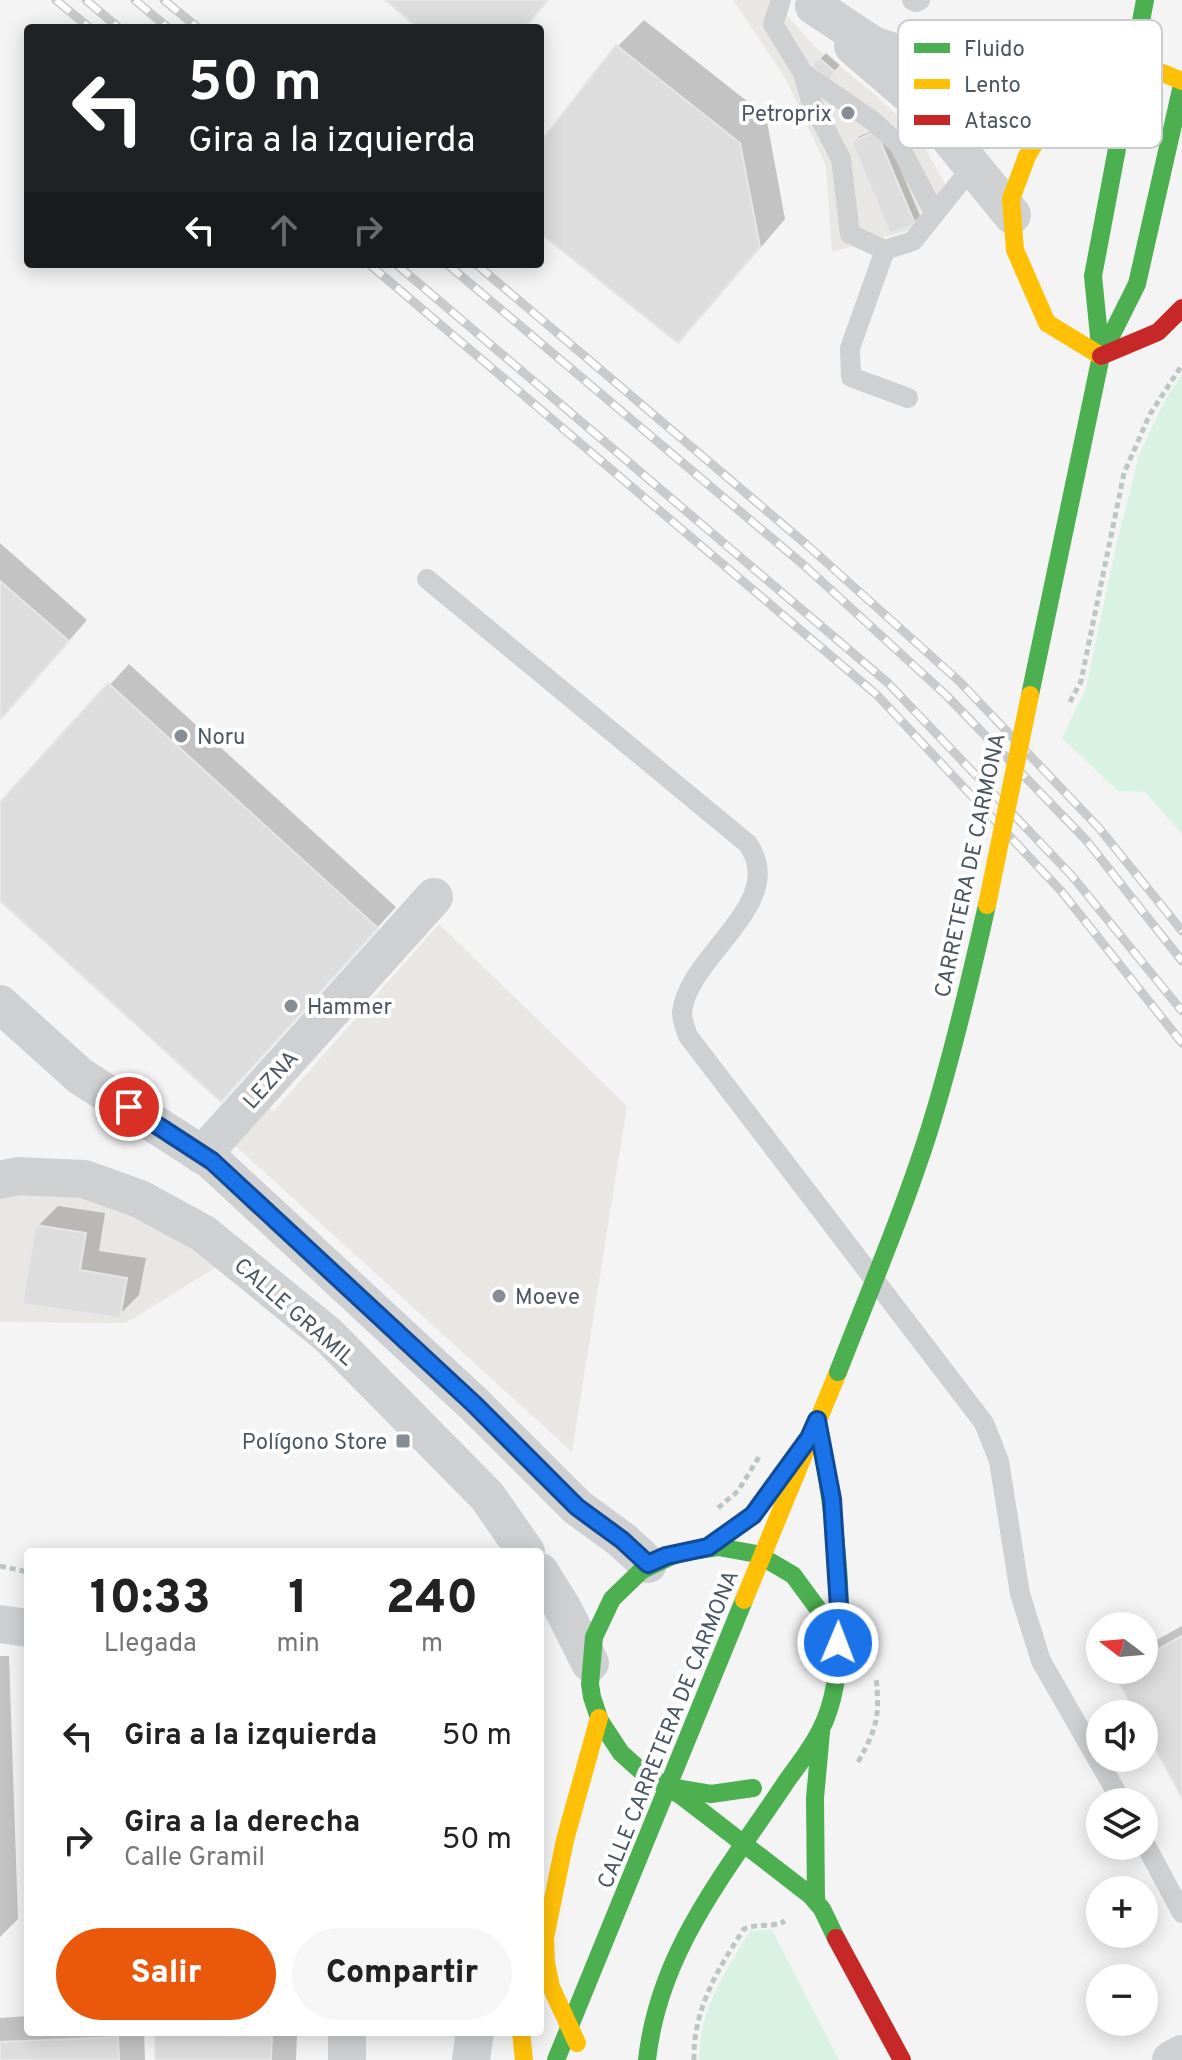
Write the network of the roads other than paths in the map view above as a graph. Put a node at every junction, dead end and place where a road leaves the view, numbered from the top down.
1 (912, 0) edge
2 (920, 0) edge
3 (1145, 0) edge
4 (801, 2) edge
5 (1137, 20) edge
6 (898, 54) edge
7 (803, 73) junction
8 (1162, 73) edge
9 (1182, 83) edge
10 (898, 85) edge
11 (898, 144) edge
12 (901, 148) edge
13 (958, 148) edge
14 (1032, 148) edge
15 (1106, 148) edge
16 (973, 166) junction
17 (935, 214) junction
18 (1012, 215) junction
19 (885, 250) junction
20 (1182, 308) edge
21 (1101, 356) junction
22 (908, 398) dead end
23 (427, 579) dead end
24 (434, 897) dead end
25 (0, 1004) edge
26 (202, 1155) junction
27 (0, 1180) edge
28 (838, 1372) joint
29 (817, 1420) junction
30 (809, 1438) junction
31 (763, 1503) dead end
32 (731, 1531) dead end
33 (708, 1547) junction
34 (523, 1548) edge
35 (763, 1556) junction
36 (648, 1564) junction
37 (544, 1578) edge
38 (0, 1624) edge
39 (24, 1627) edge
40 (590, 1663) junction
41 (836, 1663) junction
42 (599, 1718) junction
43 (821, 1730) junction
44 (669, 1787) junction
45 (753, 1788) junction
46 (1114, 1788) edge
47 (704, 1823) junction
48 (565, 1840) junction
49 (744, 1845) junction
50 (660, 1854) dead end
51 (1154, 1860) edge
52 (635, 1872) junction
53 (544, 1886) edge
54 (816, 1901) junction
55 (699, 1911) junction
56 (1182, 1913) edge
57 (570, 2028) junction
58 (347, 2036) edge
59 (474, 2036) edge
60 (521, 2036) edge
61 (1182, 2054) edge
62 (347, 2060) edge
63 (471, 2060) edge
64 (524, 2060) edge
65 (556, 2060) edge
66 (584, 2060) edge
67 (647, 2060) edge
68 (902, 2060) edge
69 (1171, 2060) edge

1 - 2 lane
3 - 5 main road, CARRETERA DE CARMONA
4 - 6 street
4 - 7 lane
4 - 10 street
7 - 11 lane
7 - 19 lane
8 - 9 main road
9 - 21 main road, CARRETERA DE CARMONA
12 - 17 lane
13 - 16 street
14 - 18 main road
15 - 21 main road, CARRETERA DE CARMONA
16 - 17 lane
16 - 18 street
17 - 19 lane
18 - 21 main road
19 - 22 lane
20 - 21 main road
21 - 28 main road, CARRETERA DE CARMONA, bridge
23 - 46 lane
24 - 26 street, LEZNA
25 - 26 street
26 - 36 street
27 - 34 street, CALLE GRAMIL
28 - 29 main road, CALLE CARRETERA DE CARMONA
29 - 30 main road, CALLE CARRETERA DE CARMONA
29 - 41 main road
30 - 31 main road
30 - 35 main road, CALLE CARRETERA DE CARMONA
32 - 33 main road
33 - 35 main road
33 - 36 main road
35 - 41 main road
35 - 44 main road, CALLE CARRETERA DE CARMONA
36 - 40 main road
37 - 40 street
38 - 39 street
40 - 42 main road
41 - 43 main road
42 - 44 main road
42 - 48 main road
43 - 45 main road
43 - 49 main road
43 - 54 main road
44 - 45 main road
44 - 47 main road
44 - 52 main road, CALLE CARRETERA DE CARMONA
45 - 47 main road
47 - 49 main road
48 - 53 main road
48 - 57 main road
49 - 54 main road
49 - 55 main road
50 - 52 main road
51 - 56 lane
52 - 57 main road, CALLE CARRETERA DE CARMONA
54 - 55 main road
54 - 68 main road
55 - 67 main road
57 - 65 main road, CALLE CARRETERA DE CARMONA
57 - 66 main road
58 - 62 street
59 - 63 street
60 - 64 main road
61 - 69 street

